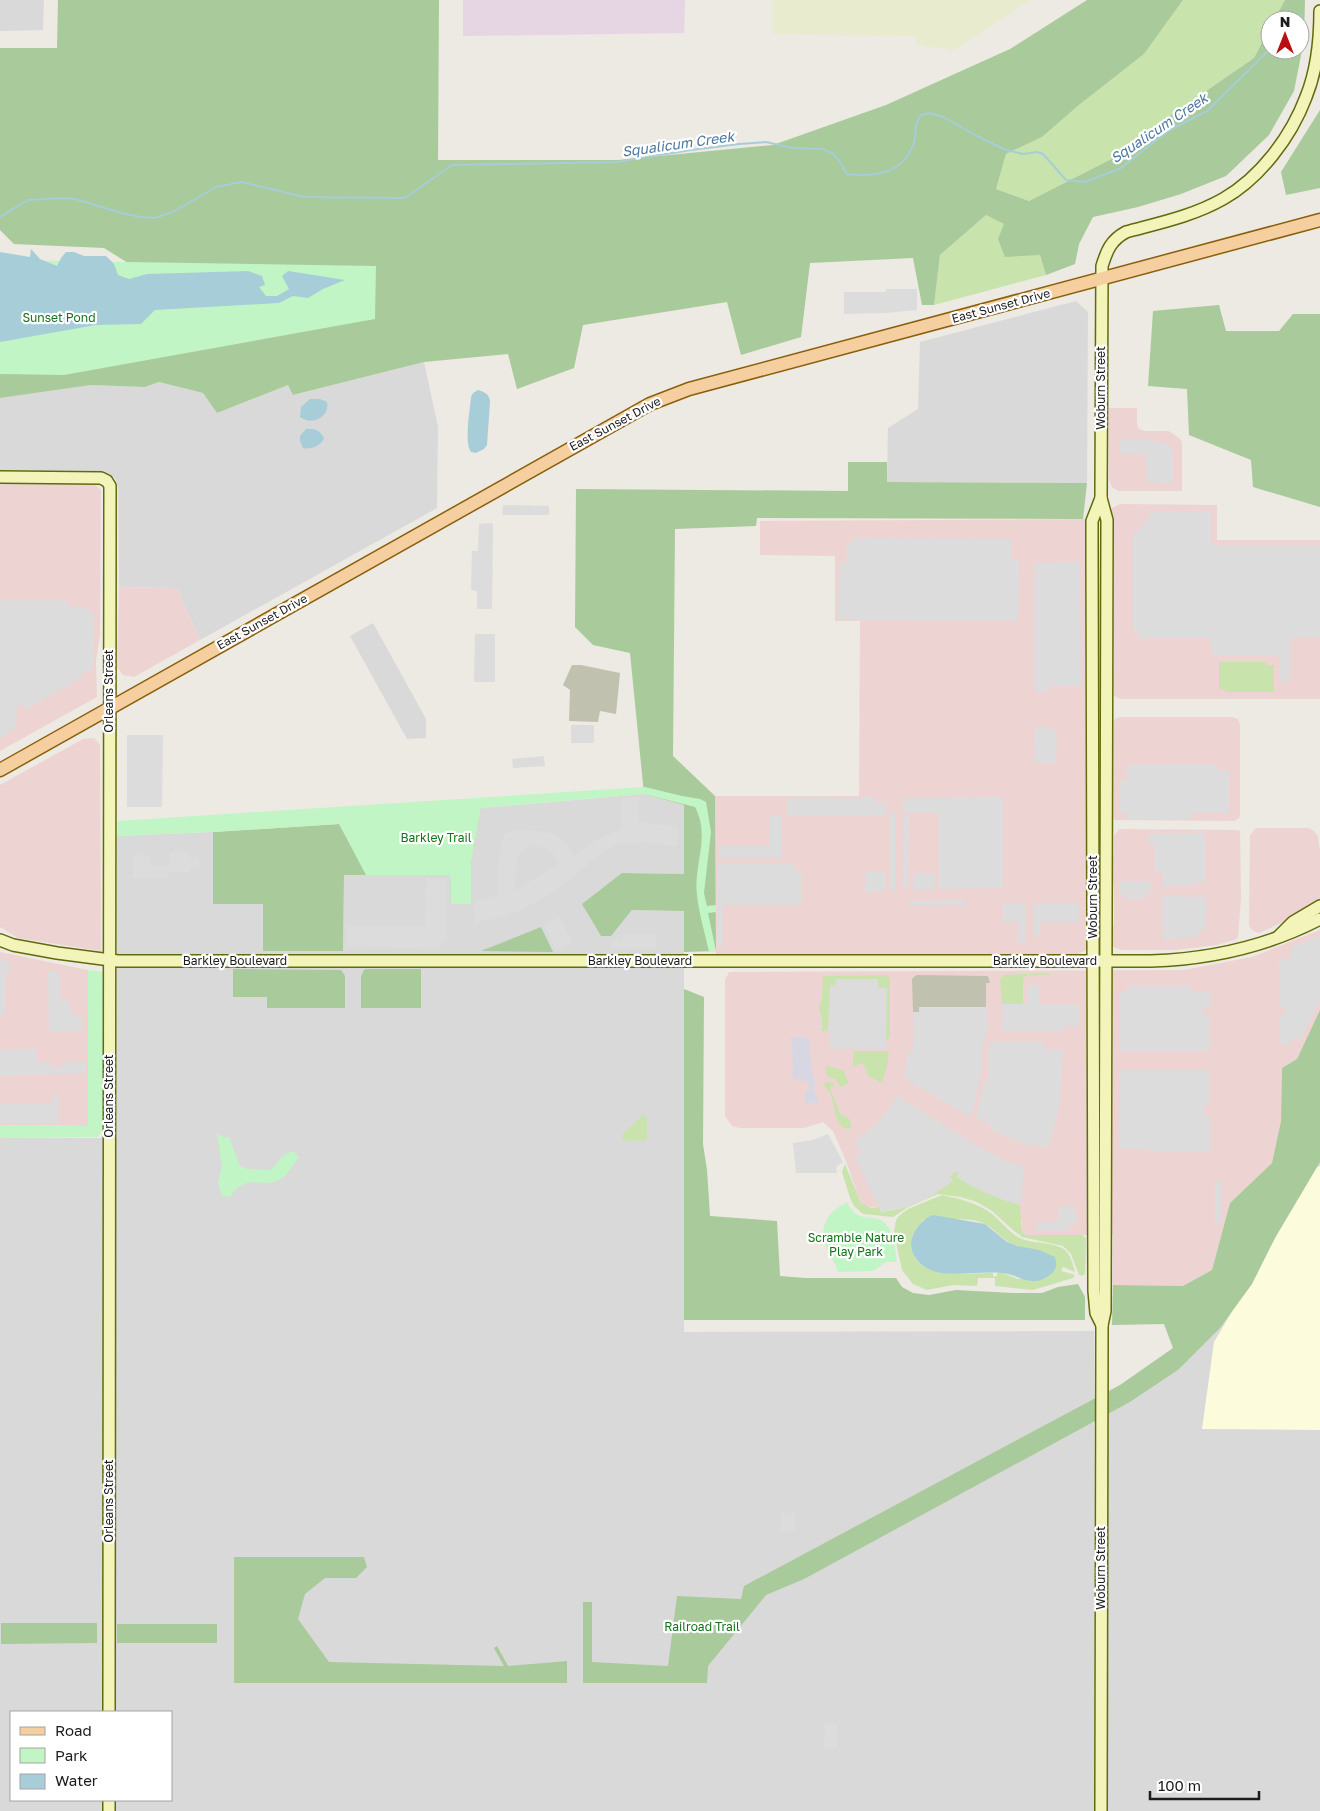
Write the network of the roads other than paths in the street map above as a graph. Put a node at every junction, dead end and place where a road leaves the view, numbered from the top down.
1 (1320, 11) edge
2 (1320, 220) edge
3 (1102, 278) junction
4 (0, 477) edge
5 (1101, 498) junction
6 (110, 707) junction
7 (0, 770) edge
8 (1320, 906) edge
9 (1320, 920) edge
10 (1279, 936) junction
11 (0, 940) edge
12 (109, 961) junction
13 (1093, 961) junction
14 (1106, 961) junction
15 (1102, 1325) junction
16 (109, 1711) edge
17 (1101, 1811) edge

1 - 3 main road, Woburn Street
2 - 3 main road, East Sunset Drive
3 - 5 main road, Woburn Street
3 - 6 main road, East Sunset Drive
4 - 6 main road, Orleans Street
5 - 13 main road, Woburn Street
5 - 14 main road, Woburn Street
6 - 7 main road, East Sunset Drive
6 - 12 main road, Orleans Street
8 - 10 main road, Barkley Boulevard
9 - 10 main road, Barkley Boulevard
10 - 14 main road, Barkley Boulevard
11 - 12 main road, Barkley Boulevard
12 - 13 main road, Barkley Boulevard
12 - 16 main road, Orleans Street
13 - 14 main road, Barkley Boulevard
13 - 15 main road, Woburn Street
14 - 15 main road, Woburn Street
15 - 17 main road, Woburn Street

